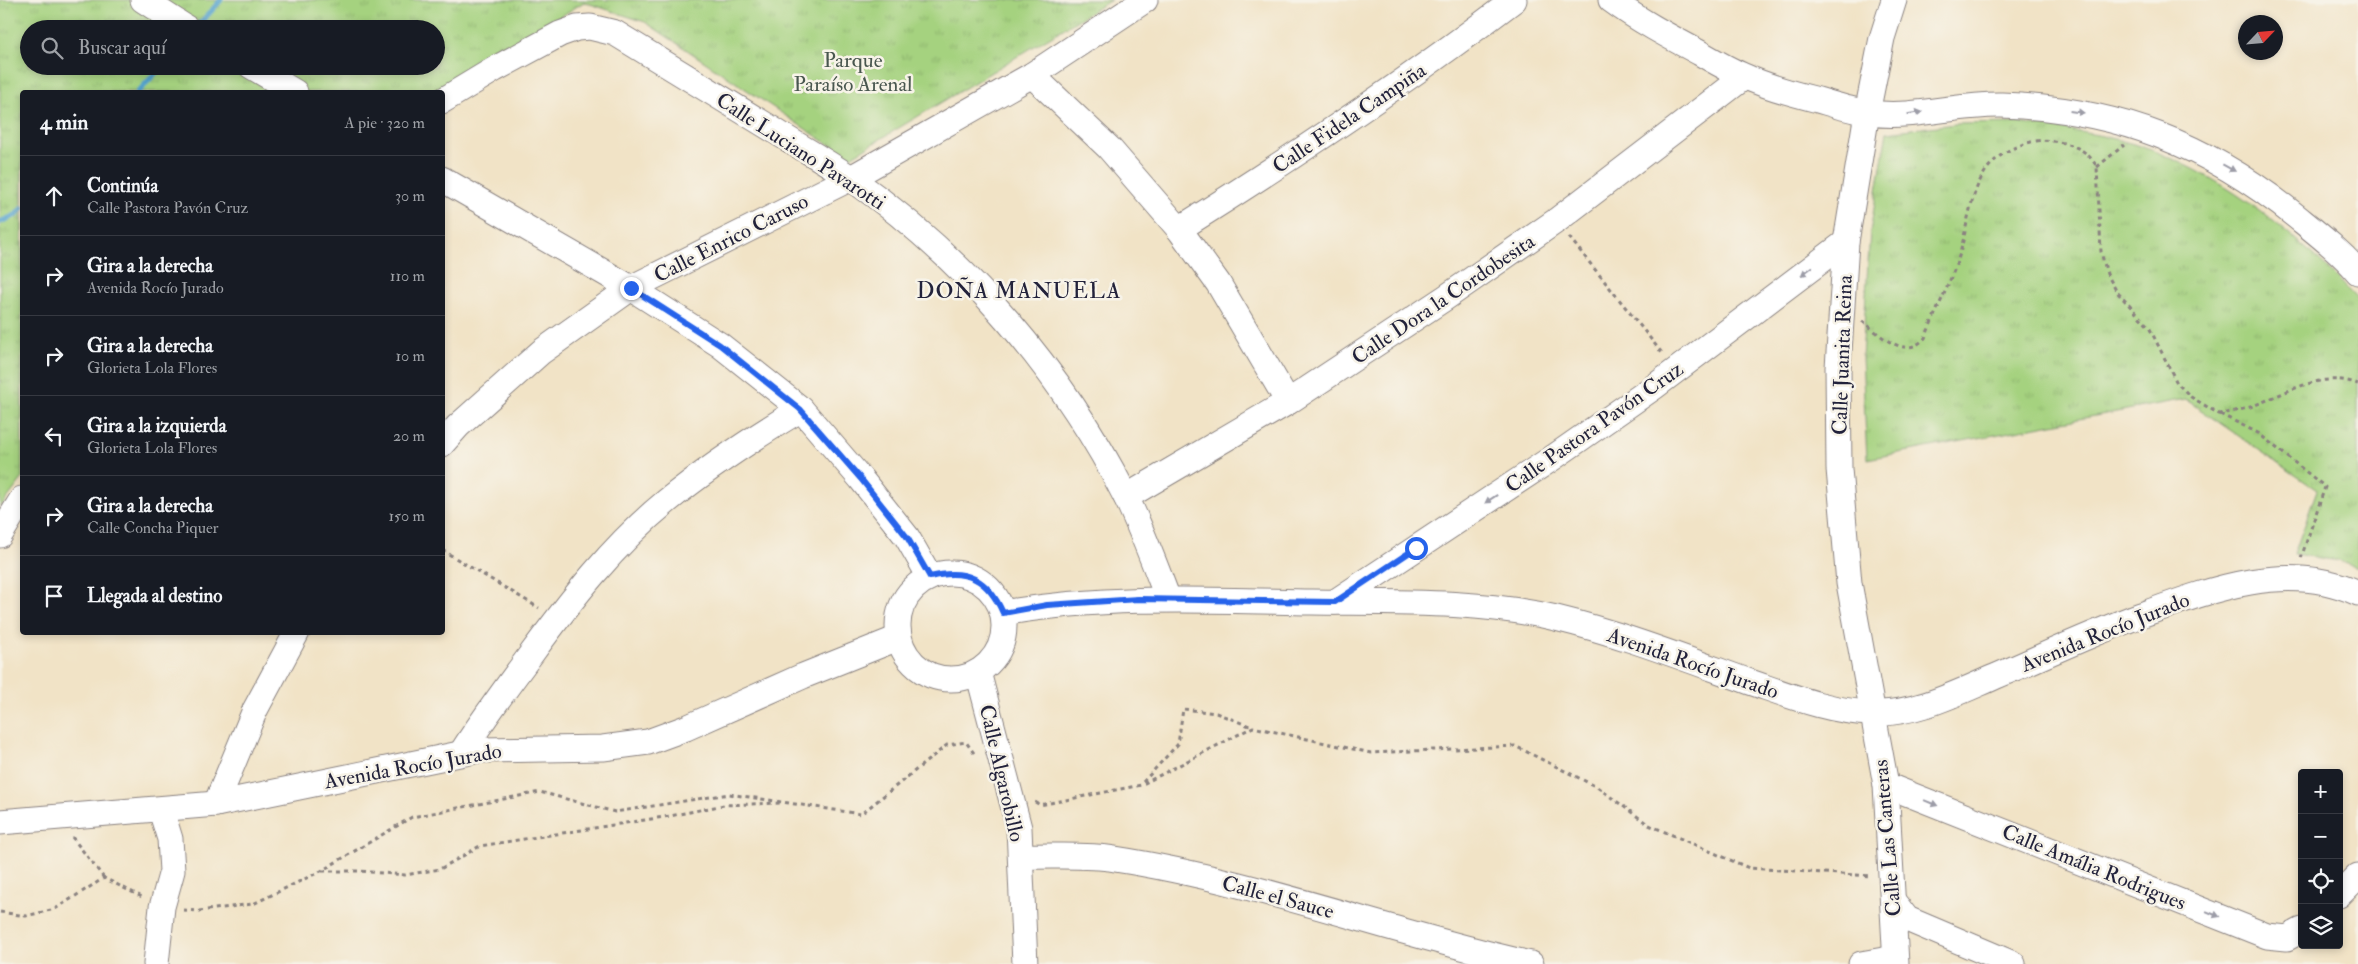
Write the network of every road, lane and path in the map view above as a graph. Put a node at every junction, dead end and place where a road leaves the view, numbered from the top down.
1 (143, 0) edge
2 (1145, 0) edge
3 (1514, 0) edge
4 (1611, 0) edge
5 (1894, 0) edge
6 (173, 20) edge
7 (267, 75) edge
8 (1032, 75) junction
9 (1744, 77) junction
10 (293, 90) edge
11 (445, 100) edge
12 (1867, 113) junction
13 (851, 178) junction
14 (445, 181) edge
15 (1556, 221) junction
16 (1179, 229) junction
17 (1846, 242) junction
18 (2358, 272) edge
19 (631, 288) junction
20 (1842, 305) junction
21 (1676, 370) junction
22 (2358, 384) edge
23 (1288, 402) junction
24 (800, 409) junction
25 (2219, 414) junction
26 (445, 441) edge
27 (1126, 497) junction
28 (20, 502) edge
29 (0, 535) edge
30 (445, 552) edge
31 (930, 577) junction
32 (2294, 579) junction
33 (2358, 593) edge
34 (1168, 599) junction
35 (1335, 602) junction
36 (1003, 613) junction
37 (557, 619) junction
38 (295, 635) edge
39 (898, 638) junction
40 (978, 672) junction
41 (1872, 714) junction
42 (1253, 727) junction
43 (462, 752) junction
44 (977, 757) dead end
45 (1007, 783) junction
46 (1141, 785) junction
47 (1886, 785) junction
48 (791, 803) junction
49 (216, 804) junction
50 (161, 810) junction
51 (52, 818) junction
52 (0, 822) edge
53 (1021, 856) junction
54 (321, 871) junction
55 (2358, 876) edge
56 (104, 878) junction
57 (2343, 891) edge
58 (1893, 901) junction
59 (162, 907) junction
60 (0, 912) edge
61 (2298, 932) edge
62 (1895, 961) edge
63 (156, 964) edge
64 (1025, 964) edge
65 (1531, 964) edge
66 (1862, 964) edge
67 (2013, 964) edge

1 - 6 street
2 - 8 street, Calle Enrico Caruso
3 - 16 street, Calle Fidela Campiña
4 - 9 street
5 - 12 street, Calle Juanita Reina
7 - 10 street
8 - 13 street, Calle Enrico Caruso
8 - 16 street
9 - 12 street
9 - 15 street, Calle Dora la Cordobesita
11 - 13 street, Calle Luciano Pavarotti
12 - 17 street, Calle Juanita Reina
12 -> 18 street
13 - 19 street, Calle Enrico Caruso
13 - 27 street, Calle Luciano Pavarotti
14 - 19 street
15 - 21 path
15 - 23 street, Calle Dora la Cordobesita
16 - 23 street
17 - 20 street, Calle Juanita Reina
17 -> 21 street, Calle Pastora Pavón Cruz
19 - 24 street
19 - 26 street, Calle Enrico Caruso
20 - 25 path
20 - 41 street, Calle Juanita Reina
21 -> 35 street, Calle Pastora Pavón Cruz
22 - 25 path
23 - 27 street, Calle Dora la Cordobesita
24 - 31 street
24 - 37 street
25 - 32 path
27 - 34 street, Calle Luciano Pavarotti
28 - 29 street
30 - 37 path
31 - 36 street
31 - 39 street
32 - 33 street, Avenida Rocío Jurado
32 - 41 street, Avenida Rocío Jurado
34 - 35 street, Avenida Rocío Jurado
34 - 36 street, Avenida Rocío Jurado
35 - 41 street, Avenida Rocío Jurado
36 - 40 street
37 - 43 street
38 - 49 street
39 - 40 street
39 - 43 street, Avenida Rocío Jurado
40 - 45 street, Calle Algarobillo
41 - 47 street, Calle Las Canteras
42 - 46 path
42 - 46 path
42 - 58 path
43 - 49 street, Avenida Rocío Jurado
44 - 48 path
45 - 46 path
45 - 53 street, Calle Algarobillo
47 - 58 street, Calle Las Canteras
47 -> 61 street, Calle Amália Rodrigues
48 - 54 path
48 - 54 path
49 - 50 street, Avenida Rocío Jurado
50 - 51 street, Avenida Rocío Jurado
50 - 59 street
51 - 52 street, Avenida Rocío Jurado
51 - 56 path
53 - 64 street, Calle Algarobillo
53 - 65 street, Calle el Sauce
54 - 59 path
55 - 57 street
56 - 59 path
56 - 60 path
58 - 62 street, Calle Las Canteras
58 - 67 street
59 - 63 street
62 - 66 street

